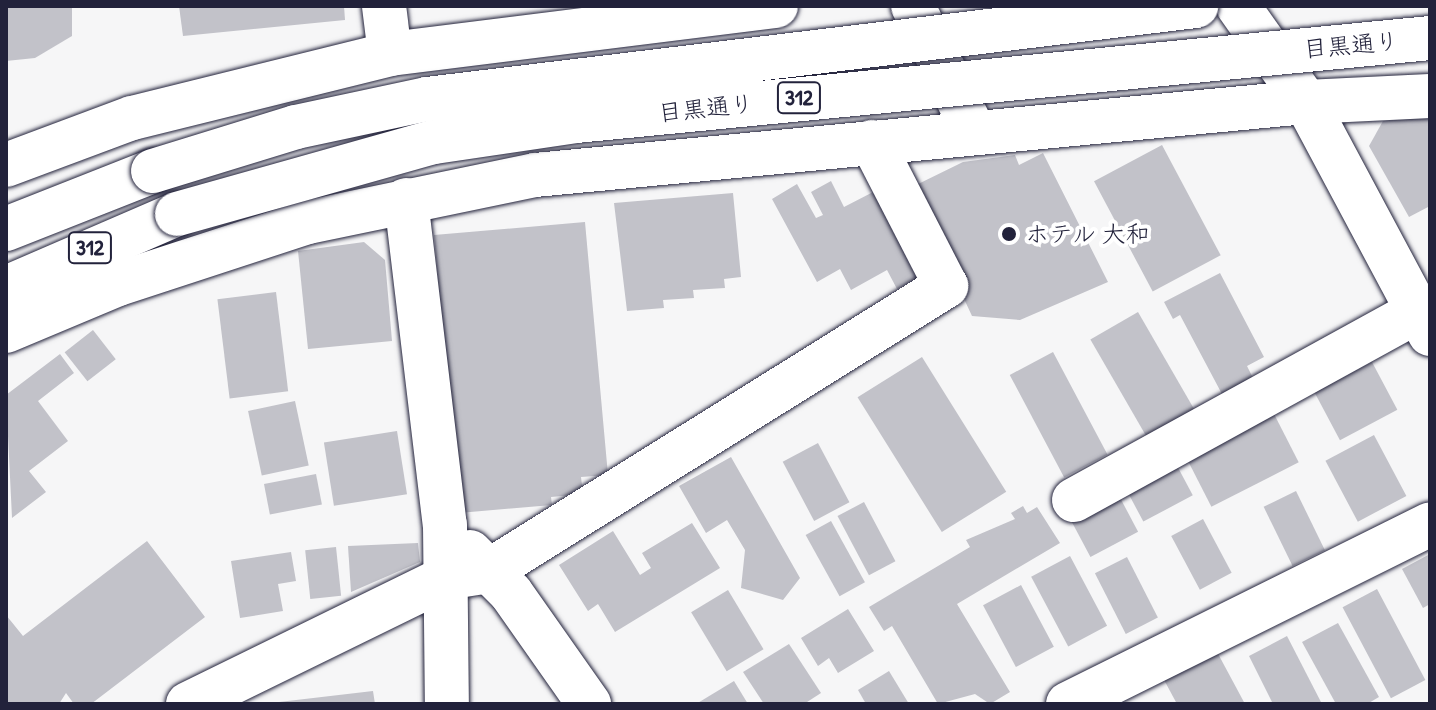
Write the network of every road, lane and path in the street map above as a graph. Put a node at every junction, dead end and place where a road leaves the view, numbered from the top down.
1 (384, 6) edge
2 (776, 6) edge
3 (913, 6) edge
4 (1196, 6) edge
5 (1238, 6) edge
6 (1430, 38) edge
7 (390, 54) junction
8 (1430, 96) edge
9 (1306, 102) junction
10 (974, 132) junction
11 (872, 142) junction
12 (6, 165) edge
13 (406, 200) junction
14 (6, 229) edge
15 (6, 288) edge
16 (1424, 323) edge
17 (6, 331) edge
18 (1074, 500) dead end
19 (1430, 524) edge
20 (445, 525) junction
21 (489, 571) junction
22 (445, 578) junction
23 (188, 704) edge
24 (447, 704) edge
25 (589, 704) edge
26 (1068, 704) edge

1 - 7 main road
2 - 7 main road
3 - 10 main road
4 - 14 main road, 目黒通り / 312, bridge
5 - 9 main road
6 - 15 main road, 目黒通り / 312, bridge
7 - 12 main road
8 - 9 main road
9 - 10 main road
9 - 16 main road
10 - 11 main road
11 - 13 main road
11 - 21 main road
13 - 17 main road
13 - 20 main road
16 - 18 main road
19 - 26 main road
20 - 21 main road
20 - 22 main road
21 - 22 main road
21 - 25 main road
22 - 23 main road
22 - 24 main road

